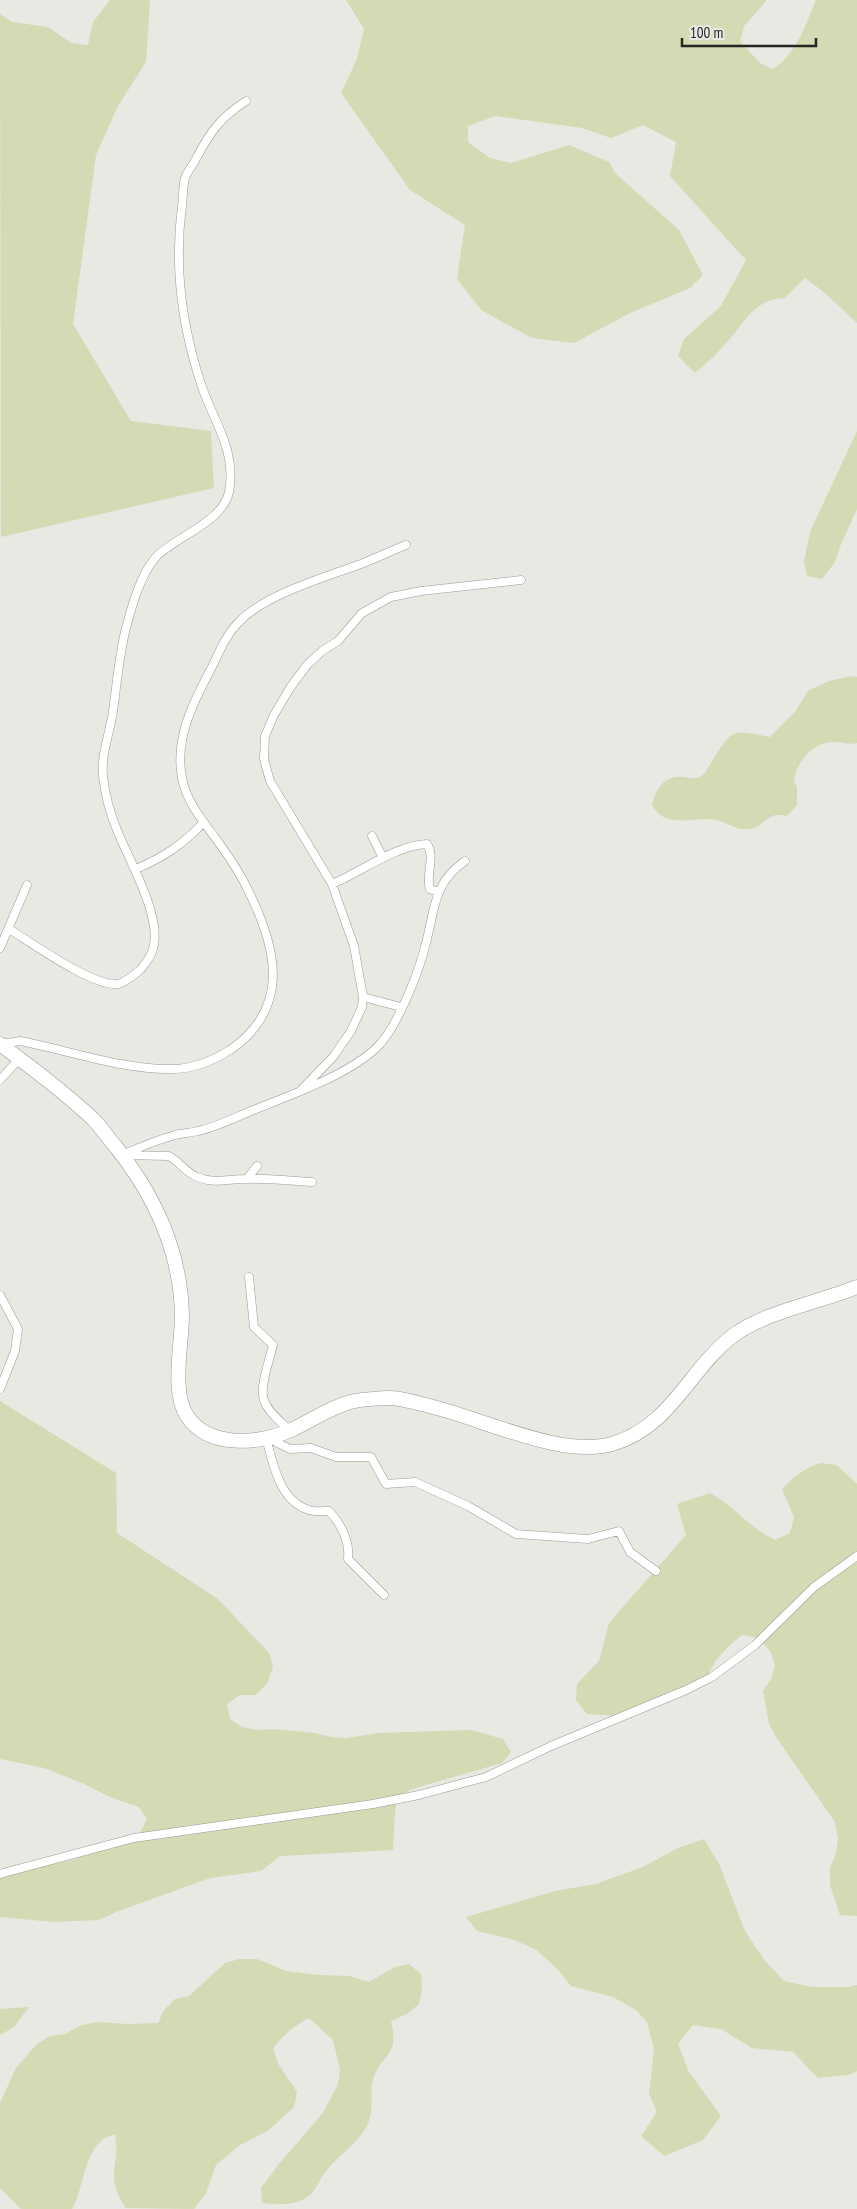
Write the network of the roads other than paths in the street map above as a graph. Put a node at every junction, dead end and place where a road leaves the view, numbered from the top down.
1 (246, 101) dead end
2 (406, 545) dead end
3 (521, 580) dead end
4 (203, 823) junction
5 (372, 836) dead end
6 (383, 858) junction
7 (466, 861) dead end
8 (136, 870) junction
9 (332, 884) junction
10 (27, 885) dead end
11 (438, 892) junction
12 (9, 929) junction
13 (0, 948) edge
14 (363, 997) junction
15 (401, 1008) junction
16 (0, 1044) edge
17 (19, 1058) junction
18 (0, 1080) edge
19 (302, 1089) junction
20 (122, 1155) junction
21 (257, 1166) dead end
22 (247, 1179) junction
23 (312, 1182) dead end
24 (249, 1278) dead end
25 (857, 1287) edge
26 (0, 1295) edge
27 (0, 1388) edge
28 (290, 1431) junction
29 (266, 1438) junction
30 (857, 1556) edge
31 (656, 1571) dead end
32 (384, 1595) dead end
33 (0, 1874) edge

1 - 8 street
2 - 4 street
3 - 9 street
4 - 8 street
4 - 16 street
5 - 6 street
6 - 9 street
6 - 11 street
7 - 11 street
8 - 12 street
9 - 14 street
10 - 12 street
11 - 15 street
12 - 13 street
14 - 15 street
14 - 19 street
15 - 19 street
16 - 17 highway
17 - 18 street
17 - 20 highway
19 - 20 street
20 - 22 street
20 - 29 highway
21 - 22 street
22 - 23 street
24 - 28 street
25 - 28 highway
26 - 27 street
28 - 29 highway
29 - 31 street
29 - 32 street
30 - 33 street

